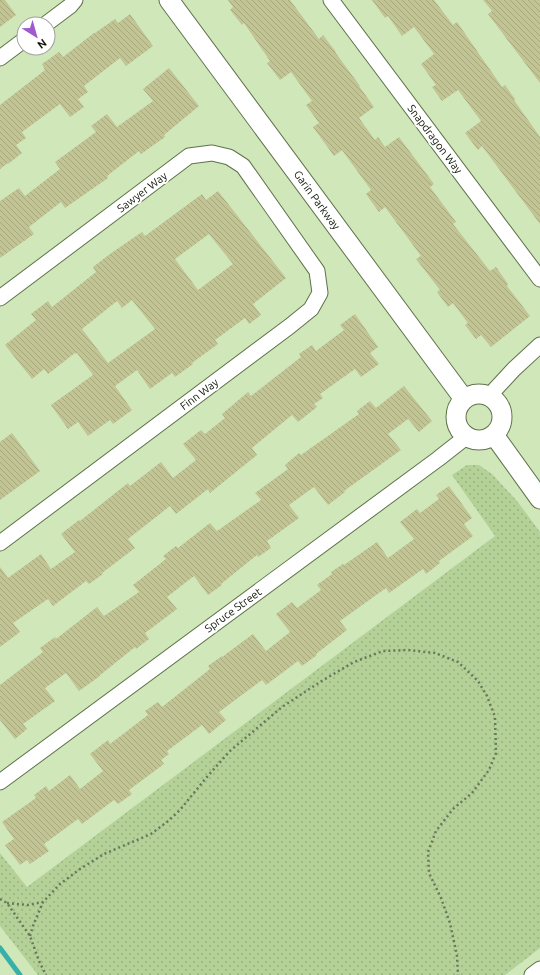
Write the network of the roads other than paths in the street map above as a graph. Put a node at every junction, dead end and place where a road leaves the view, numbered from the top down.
1 (75, 0) edge
2 (169, 0) edge
3 (331, 0) edge
4 (56, 16) edge
5 (16, 46) edge
6 (0, 58) edge
7 (278, 215) joint
8 (540, 279) edge
9 (0, 298) edge
10 (540, 345) edge
11 (490, 396) junction
12 (464, 400) junction
13 (494, 435) junction
14 (466, 437) junction
15 (540, 499) edge
16 (0, 543) edge
17 (0, 782) edge
18 (540, 969) edge
19 (532, 975) edge

1 - 4 street
2 - 12 street, Garin Parkway
3 - 8 street, Snapdragon Way
5 - 6 street
7 - 9 street, Sawyer Way
7 - 16 street, Finn Way
10 - 11 street
11 - 12 street
11 - 13 street
12 - 14 street
13 - 14 street
13 - 15 street
14 - 17 street, Spruce Street
18 - 19 street

